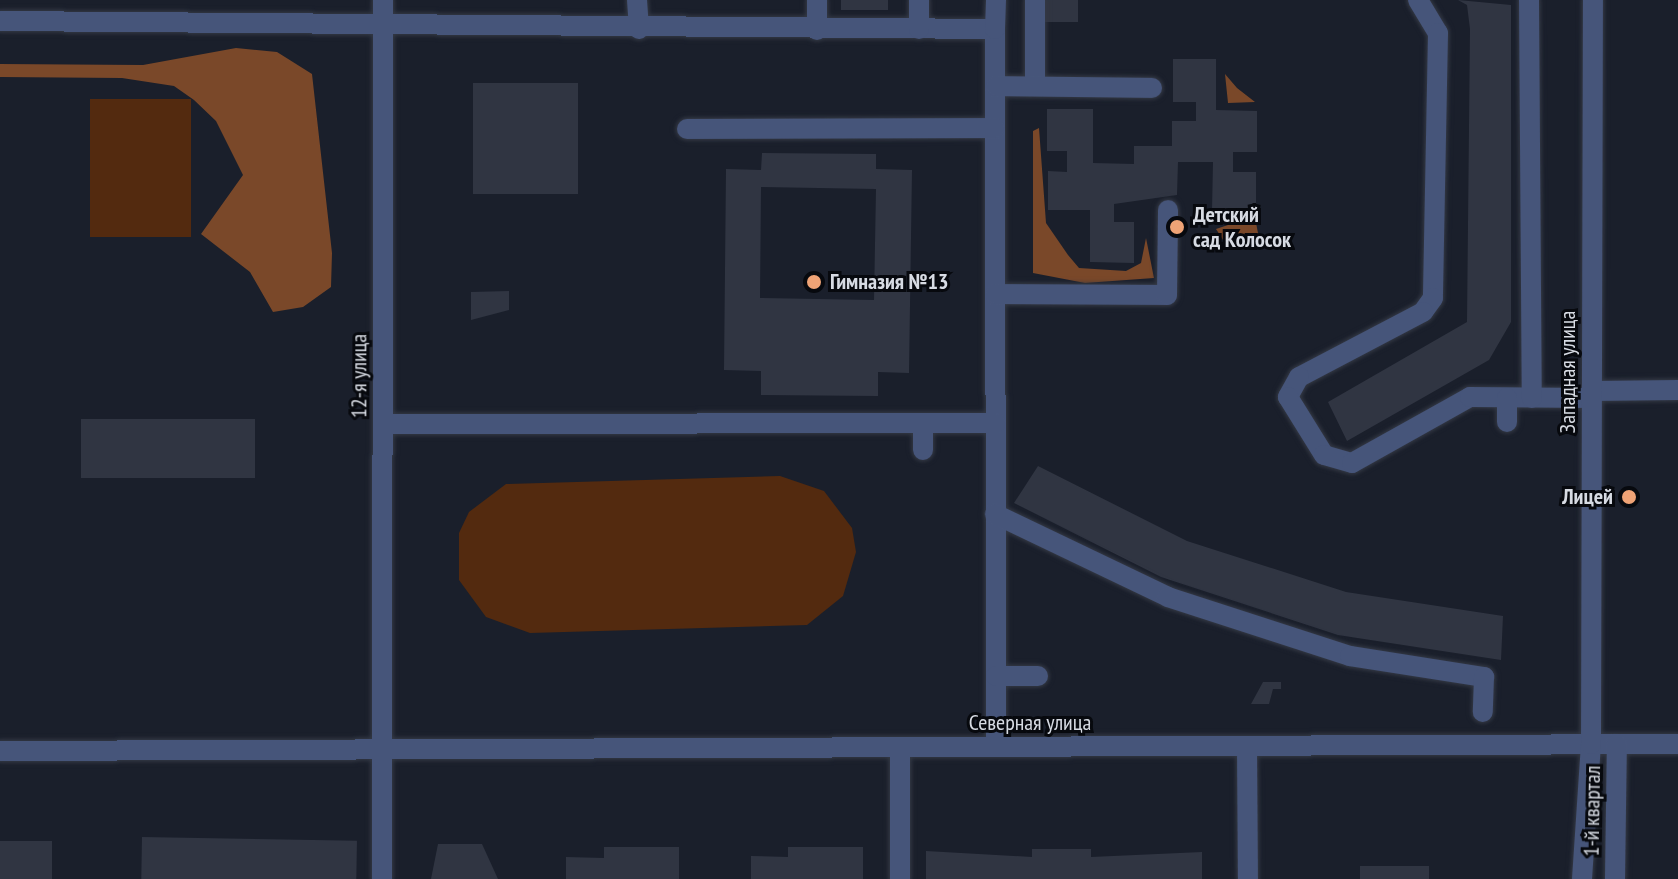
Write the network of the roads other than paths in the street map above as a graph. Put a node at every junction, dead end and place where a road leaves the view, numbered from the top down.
1 (383, 0) edge
2 (637, 0) edge
3 (817, 0) edge
4 (919, 0) edge
5 (996, 0) edge
6 (1035, 0) edge
7 (1418, 0) edge
8 (1529, 0) edge
9 (1593, 0) edge
10 (0, 21) edge
11 (383, 27) junction
12 (639, 29) junction
13 (919, 29) junction
14 (995, 29) junction
15 (817, 30) junction
16 (996, 86) junction
17 (1035, 86) junction
18 (1152, 88) dead end
19 (995, 128) junction
20 (687, 129) dead end
21 (1168, 210) dead end
22 (995, 294) junction
23 (1678, 390) edge
24 (1592, 394) junction
25 (1507, 398) junction
26 (1532, 398) junction
27 (1507, 422) dead end
28 (923, 423) junction
29 (996, 423) junction
30 (383, 424) junction
31 (923, 450) dead end
32 (995, 514) junction
33 (996, 676) junction
34 (1038, 676) dead end
35 (1483, 712) dead end
36 (1591, 744) junction
37 (1617, 744) junction
38 (1678, 744) edge
39 (1247, 746) junction
40 (996, 747) junction
41 (900, 748) junction
42 (0, 751) edge
43 (383, 751) junction
44 (382, 879) edge
45 (900, 879) edge
46 (1248, 879) edge
47 (1582, 879) edge
48 (1615, 879) edge

1 - 11 street, 12-я улица
2 - 12 street
3 - 15 street
4 - 13 street
5 - 14 street
6 - 17 street
7 - 25 street
8 - 26 street
9 - 24 street, Западная улица
10 - 11 street
11 - 12 street
11 - 30 street, 12-я улица
12 - 15 street
13 - 14 street
13 - 15 street
14 - 16 street
16 - 17 street
16 - 19 street
17 - 18 street
19 - 20 street
19 - 22 street
21 - 22 street
22 - 29 street
23 - 24 street
24 - 26 street
24 - 36 street, Западная улица
25 - 26 street
25 - 27 street
28 - 29 street
28 - 30 street
28 - 31 street
29 - 32 street
30 - 43 street, 12-я улица
32 - 33 street
32 - 35 street
33 - 34 street
33 - 40 street
36 - 37 street, Северная улица
36 - 39 street, Северная улица
36 - 47 street, Западная улица
37 - 38 street, Северная улица
37 - 48 street, 1-й квартал
39 - 40 street, Северная улица
39 - 46 street
40 - 41 street, Северная улица
41 - 43 street, Северная улица
41 - 45 street
42 - 43 street, Северная улица
43 - 44 street, 12-я улица

